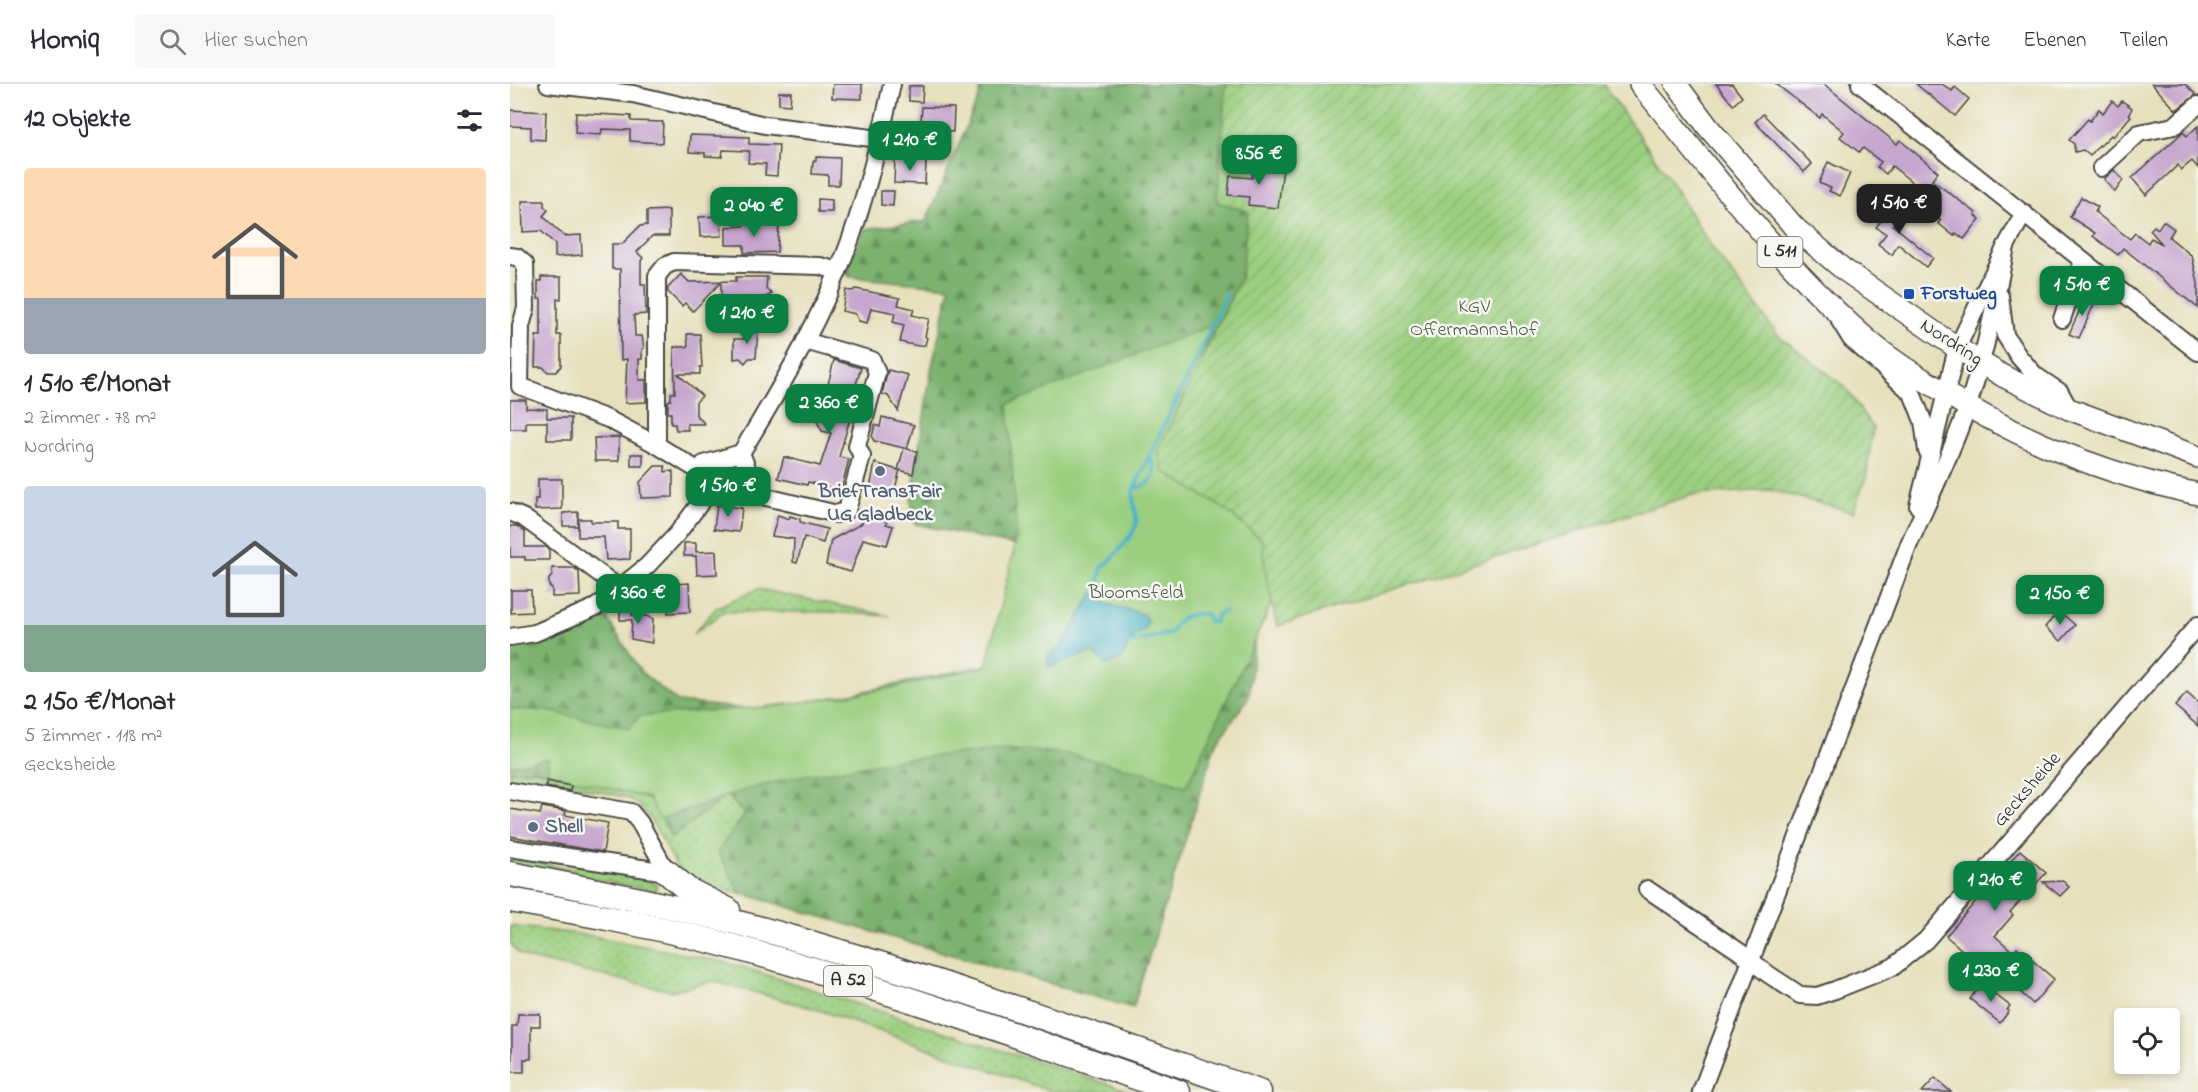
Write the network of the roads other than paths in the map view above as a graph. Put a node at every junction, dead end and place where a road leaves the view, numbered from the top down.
1 (548, 84) edge
2 (892, 84) edge
3 (1640, 84) edge
4 (1676, 84) edge
5 (1860, 84) edge
6 (2198, 105) edge
7 (880, 139) junction
8 (2101, 168) dead end
9 (2024, 213) junction
10 (2006, 246) junction
11 (510, 256) edge
12 (2084, 262) junction
13 (838, 271) junction
14 (1998, 287) junction
15 (1826, 300) junction
16 (2062, 319) dead end
17 (805, 341) junction
18 (1957, 348) junction
19 (2198, 352) edge
20 (1980, 362) junction
21 (515, 386) edge
22 (1946, 394) junction
23 (1968, 407) junction
24 (2069, 409) junction
25 (657, 445) junction
26 (741, 453) junction
27 (2198, 457) edge
28 (1929, 461) junction
29 (704, 474) junction
30 (2198, 494) edge
31 (510, 512) edge
32 (1909, 544) junction
33 (619, 588) junction
34 (2198, 625) edge
35 (510, 637) edge
36 (510, 791) edge
37 (510, 848) edge
38 (667, 872) junction
39 (510, 874) edge
40 (1647, 889) dead end
41 (510, 900) edge
42 (794, 938) junction
43 (1751, 962) junction
44 (1178, 1092) edge
45 (1259, 1092) edge
46 (1701, 1092) edge

1 - 7 street
2 - 7 street
3 - 15 main road, L 511
4 - 18 main road, Nordring / L 511
5 - 9 street
6 - 8 street
7 - 13 street
9 - 10 street
9 - 12 street
10 - 14 street
10 - 18 street
11 - 21 street
12 - 16 street
12 - 19 street
13 - 17 street
13 - 25 street
14 - 20 street
14 - 24 street
15 - 22 main road, L 511
15 - 28 street
17 - 26 street
17 - 26 street
18 - 20 main road, Nordring / L 511
18 - 22 street
20 - 23 street
20 - 24 main road, Nordring / L 511
21 - 25 street
22 - 23 main road, L 511
22 - 28 street
23 - 30 main road, L 511
23 - 32 street
24 - 27 main road, Nordring / L 511
25 - 29 street
26 - 29 street
28 - 32 street
29 - 33 street
31 - 33 street
32 - 43 street
33 - 35 street
34 - 43 street, Gecksheide
36 - 38 street
37 - 38 street
38 - 42 highway
39 - 42 highway, A 52
40 - 43 street, Gecksheide
41 - 44 highway, A 52
42 - 45 highway, A 52
43 - 46 street

